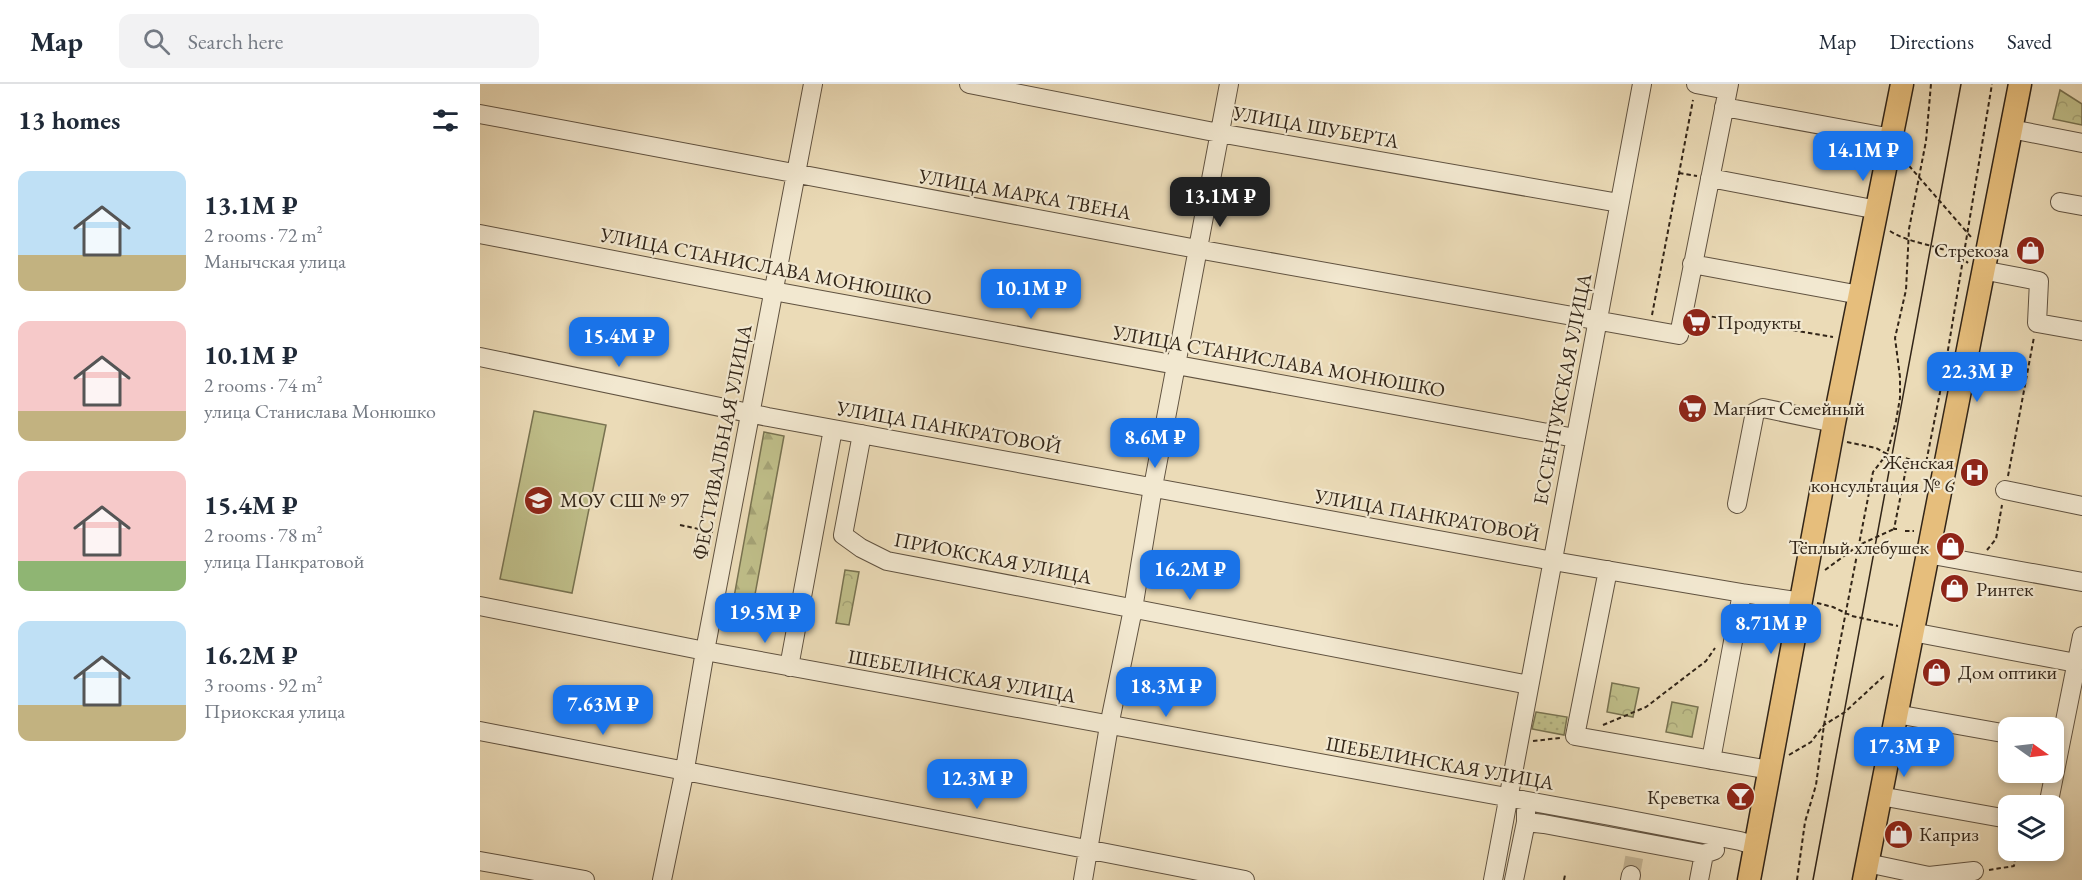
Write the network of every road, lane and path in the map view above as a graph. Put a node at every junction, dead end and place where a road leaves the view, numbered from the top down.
1 (813, 84) edge
2 (969, 84) edge
3 (1229, 84) edge
4 (1642, 84) edge
5 (1696, 84) edge
6 (1902, 84) edge
7 (1931, 84) edge
8 (1992, 84) edge
9 (2020, 84) edge
10 (1727, 94) edge
11 (480, 114) edge
12 (2011, 129) junction
13 (1219, 133) junction
14 (1891, 141) junction
15 (2082, 143) edge
16 (795, 174) junction
17 (1710, 178) junction
18 (1919, 178) junction
19 (2060, 202) dead end
20 (1619, 203) junction
21 (2082, 206) edge
22 (1877, 216) junction
23 (1967, 232) junction
24 (480, 234) edge
25 (1909, 239) junction
26 (1197, 249) junction
27 (1963, 259) junction
28 (1692, 264) junction
29 (1983, 267) junction
30 (773, 291) junction
31 (1860, 295) junction
32 (1683, 309) junction
33 (1597, 321) junction
34 (1650, 322) dead end
35 (2037, 323) junction
36 (2082, 331) edge
37 (1839, 338) dead end
38 (480, 357) edge
39 (1176, 365) junction
40 (750, 413) junction
41 (833, 429) junction
42 (1832, 430) junction
43 (862, 434) junction
44 (1575, 438) junction
45 (1887, 454) junction
46 (1908, 459) junction
47 (1153, 487) junction
48 (2005, 490) junction
49 (1737, 504) dead end
50 (2082, 506) edge
51 (681, 525) dead end
52 (727, 534) junction
53 (1859, 545) junction
54 (1927, 554) junction
55 (1552, 561) junction
56 (1976, 563) junction
57 (1608, 570) junction
58 (2082, 582) edge
59 (1742, 593) junction
60 (1803, 594) junction
61 (480, 606) edge
62 (1133, 609) junction
63 (1846, 613) junction
64 (1912, 630) junction
65 (2082, 636) edge
66 (1718, 644) dead end
67 (705, 651) junction
68 (1907, 658) junction
69 (2076, 663) junction
70 (789, 667) junction
71 (1529, 685) junction
72 (1896, 714) junction
73 (2062, 717) edge
74 (1824, 725) junction
75 (1109, 726) junction
76 (480, 731) edge
77 (1998, 732) edge
78 (1575, 736) junction
79 (1518, 742) junction
80 (1711, 760) junction
81 (685, 770) junction
82 (1770, 770) junction
83 (1880, 796) junction
84 (1517, 800) junction
85 (1998, 817) edge
86 (1526, 822) junction
87 (1641, 822) junction
88 (1748, 843) junction
89 (1636, 847) junction
90 (1088, 850) junction
91 (1704, 854) junction
92 (480, 861) edge
93 (2015, 861) edge
94 (1865, 872) edge
95 (1974, 872) joint
96 (1565, 874) dead end
97 (1929, 878) edge
98 (1499, 879) edge
99 (585, 880) edge
100 (662, 880) edge
101 (1083, 880) edge
102 (1245, 880) edge
103 (1514, 880) edge
104 (1564, 880) edge
105 (1699, 880) edge
106 (1749, 880) edge
107 (1797, 880) edge

1 - 16 street, ФЕСТИВАЛЬНАЯ УЛИЦА
2 - 13 street, УЛИЦА ШУБЕРТА
3 - 13 street
4 - 20 street, ЕССЕНТУКСКАЯ УЛИЦА
5 - 10 street
5 - 34 path
6 - 14 main road
7 - 18 path
8 - 23 path
9 - 12 main road
10 - 14 street
10 - 17 street
11 - 16 street, УЛИЦА МАРКА ТВЕНА
12 - 15 street
12 - 29 main road
13 - 20 street, УЛИЦА ШУБЕРТА
13 - 26 street
14 - 18 path
14 - 22 main road
16 - 26 street, УЛИЦА МАРКА ТВЕНА
16 - 30 street, ФЕСТИВАЛЬНАЯ УЛИЦА
17 - 22 street
17 - 28 street
18 - 23 path
18 - 25 path
19 - 21 street
20 - 33 street, ЕССЕНТУКСКАЯ УЛИЦА
22 - 25 path
22 - 31 main road
23 - 27 path
23 - 29 path
24 - 30 street, УЛИЦА СТАНИСЛАВА МОНЮШКО
25 - 27 path
25 - 45 path
26 - 33 street, УЛИЦА МАРКА ТВЕНА
26 - 39 street
27 - 29 path
27 - 46 path
28 - 31 street
28 - 32 street
29 - 35 street
29 - 54 main road
30 - 39 street, УЛИЦА СТАНИСЛАВА МОНЮШКО
30 - 40 street, ФЕСТИВАЛЬНАЯ УЛИЦА
31 - 42 main road
32 - 33 street, УЛИЦА МАРКА ТВЕНА
32 - 37 path
33 - 44 street, ЕССЕНТУКСКАЯ УЛИЦА
35 - 36 street
35 - 48 path
38 - 40 street, УЛИЦА ПАНКРАТОВОЙ
39 - 44 street, УЛИЦА СТАНИСЛАВА МОНЮШКО
39 - 47 street
40 - 41 street, УЛИЦА ПАНКРАТОВОЙ
40 - 52 street, ФЕСТИВАЛЬНАЯ УЛИЦА
41 - 43 street, УЛИЦА ПАНКРАТОВОЙ
41 - 70 street
42 - 45 path
42 - 49 street
42 - 60 main road
43 - 47 street, УЛИЦА ПАНКРАТОВОЙ
43 - 62 street, ПРИОКСКАЯ УЛИЦА
44 - 55 street, ЕССЕНТУКСКАЯ УЛИЦА
45 - 46 path
45 - 53 path
46 - 53 path
47 - 55 street, УЛИЦА ПАНКРАТОВОЙ
47 - 62 street
48 - 50 street
48 - 56 path
51 - 52 path
52 - 67 street, ФЕСТИВАЛЬНАЯ УЛИЦА
53 - 60 path
53 - 63 path
54 - 56 street
54 - 64 main road
55 - 57 street, УЛИЦА ПАНКРАТОВОЙ
55 - 71 street, ЕССЕНТУКСКАЯ УЛИЦА
56 - 58 street
57 - 59 street, УЛИЦА ПАНКРАТОВОЙ
57 - 78 street
59 - 60 street, УЛИЦА ПАНКРАТОВОЙ
59 - 80 street
60 - 63 path
60 - 82 main road
61 - 67 street, ШЕБЕЛИНСКАЯ УЛИЦА
62 - 71 street, ПРИОКСКАЯ УЛИЦА
62 - 75 street
63 - 64 path
63 - 74 path
64 - 68 main road
64 - 69 street
65 - 69 street
66 - 78 path
67 - 70 street, ШЕБЕЛИНСКАЯ УЛИЦА
67 - 81 street, ФЕСТИВАЛЬНАЯ УЛИЦА
68 - 72 main road
68 - 74 path
69 - 73 street
70 - 75 street, ШЕБЕЛИНСКАЯ УЛИЦА
71 - 79 street, ЕССЕНТУКСКАЯ УЛИЦА
72 - 77 street
72 - 83 main road
74 - 82 path
74 - 107 path
75 - 84 street, ШЕБЕЛИНСКАЯ УЛИЦА
75 - 90 street
76 - 81 street
78 - 79 path
78 - 80 street
79 - 84 street, ЕССЕНТУКСКАЯ УЛИЦА
80 - 82 street
81 - 90 street
81 - 100 street, ФЕСТИВАЛЬНАЯ УЛИЦА
82 - 88 main road
83 - 85 street
83 - 94 main road
84 - 86 street
84 - 87 street, ШЕБЕЛИНСКАЯ УЛИЦА
84 - 98 street, ЕССЕНТУКСКАЯ УЛИЦА
86 - 89 street
86 - 103 street
87 - 88 street, ШЕБЕЛИНСКАЯ УЛИЦА
87 - 89 street
88 - 91 street
88 - 106 main road
89 - 91 street
90 - 101 street
90 - 102 street
91 - 105 street
92 - 99 street
93 - 95 path
94 - 97 street
95 - 97 street
96 - 104 path

